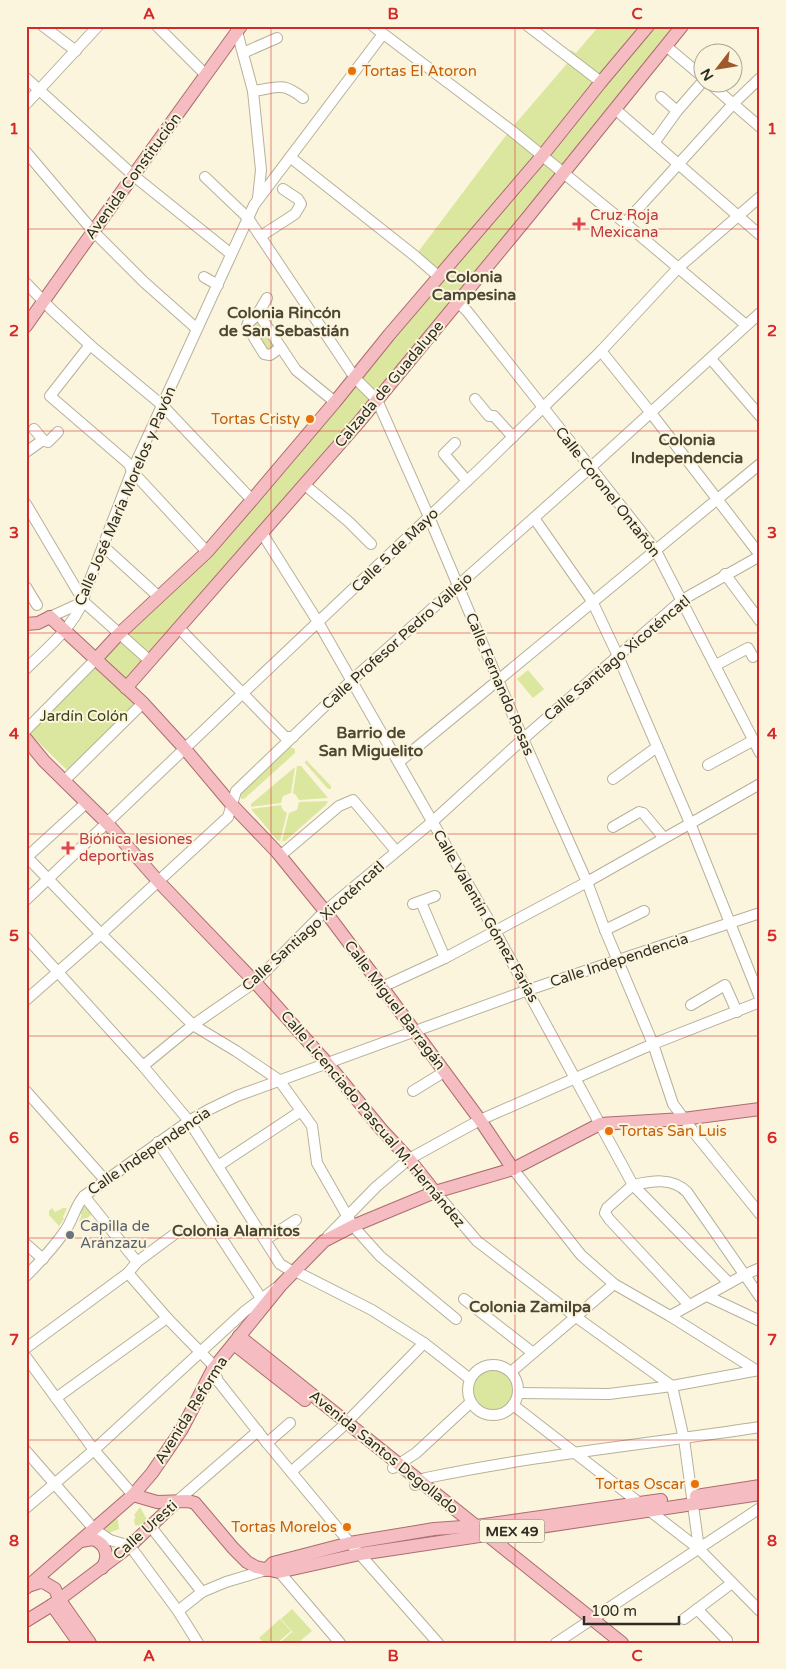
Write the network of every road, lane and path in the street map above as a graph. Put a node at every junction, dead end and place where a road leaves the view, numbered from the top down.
1 (43, 26) edge
2 (98, 26) edge
3 (157, 26) edge
4 (373, 26) edge
5 (528, 26) edge
6 (648, 26) edge
7 (682, 26) edge
8 (238, 28) edge
9 (383, 34) junction
10 (278, 38) dead end
11 (666, 46) junction
12 (76, 51) junction
13 (243, 53) junction
14 (694, 70) edge
15 (206, 75) junction
16 (26, 78) edge
17 (760, 78) edge
18 (601, 82) junction
19 (40, 89) junction
20 (253, 91) junction
21 (694, 91) edge
22 (719, 92) edge
23 (661, 97) dead end
24 (303, 98) dead end
25 (26, 104) edge
26 (733, 104) junction
27 (615, 109) junction
28 (677, 111) junction
29 (760, 127) edge
30 (654, 143) junction
31 (26, 152) edge
32 (542, 156) junction
33 (290, 157) junction
34 (679, 164) junction
35 (261, 170) junction
36 (278, 173) junction
37 (563, 174) junction
38 (134, 176) junction
39 (205, 177) dead end
40 (283, 189) dead end
41 (760, 197) edge
42 (258, 199) junction
43 (739, 216) junction
44 (248, 218) junction
45 (625, 223) junction
46 (93, 231) junction
47 (760, 235) edge
48 (260, 236) junction
49 (231, 254) junction
50 (678, 268) junction
51 (438, 276) junction
52 (204, 277) dead end
53 (26, 283) edge
54 (218, 284) junction
55 (267, 298) dead end
56 (44, 300) junction
57 (458, 302) junction
58 (760, 313) edge
59 (257, 315) junction
60 (746, 325) junction
61 (26, 326) edge
62 (197, 329) junction
63 (90, 346) junction
64 (280, 348) junction
65 (601, 351) junction
66 (711, 359) junction
67 (355, 378) junction
68 (475, 399) dead end
69 (377, 400) junction
70 (334, 401) junction
71 (162, 405) junction
72 (543, 408) junction
73 (651, 413) junction
74 (760, 416) edge
75 (34, 429) dead end
76 (58, 432) dead end
77 (513, 437) junction
78 (43, 440) junction
79 (455, 443) dead end
80 (26, 452) edge
81 (760, 464) edge
82 (591, 467) junction
83 (132, 471) junction
84 (468, 480) junction
85 (305, 485) junction
86 (718, 499) junction
87 (252, 500) junction
88 (26, 504) edge
89 (429, 516) junction
90 (534, 518) junction
91 (262, 533) junction
92 (371, 544) dead end
93 (103, 546) junction
94 (656, 549) junction
95 (207, 552) junction
96 (760, 555) edge
97 (725, 574) junction
98 (459, 584) junction
99 (26, 587) edge
100 (159, 597) junction
101 (682, 600) junction
102 (592, 601) junction
103 (84, 602) junction
104 (37, 605) dead end
105 (26, 616) edge
106 (50, 617) junction
107 (760, 621) edge
108 (318, 622) junction
109 (26, 624) edge
110 (179, 628) junction
111 (64, 631) junction
112 (119, 634) junction
113 (618, 656) junction
114 (753, 657) dead end
115 (96, 660) junction
116 (150, 661) junction
117 (716, 665) junction
118 (26, 668) edge
119 (352, 680) junction
120 (498, 680) junction
121 (126, 688) junction
122 (243, 693) junction
123 (143, 703) junction
124 (26, 730) edge
125 (293, 736) junction
126 (26, 739) edge
127 (522, 739) junction
128 (754, 740) junction
129 (657, 747) junction
130 (185, 749) junction
131 (760, 752) edge
132 (399, 762) junction
133 (708, 764) dead end
134 (613, 779) dead end
135 (64, 781) junction
136 (760, 784) edge
137 (86, 803) junction
138 (232, 805) junction
139 (432, 822) junction
140 (106, 823) junction
141 (690, 823) junction
142 (613, 827) dead end
143 (664, 838) junction
144 (396, 851) junction
145 (27, 856) edge
146 (280, 856) junction
147 (48, 879) junction
148 (158, 880) junction
149 (587, 882) junction
150 (435, 896) dead end
151 (26, 900) edge
152 (325, 911) junction
153 (644, 911) dead end
154 (760, 913) edge
155 (730, 923) junction
156 (605, 930) junction
157 (495, 931) junction
158 (100, 934) junction
159 (26, 937) edge
160 (445, 958) junction
161 (618, 961) junction
162 (58, 972) junction
163 (255, 982) junction
164 (382, 987) junction
165 (528, 990) junction
166 (760, 998) edge
167 (26, 1000) edge
168 (760, 1002) edge
169 (691, 1005) dead end
170 (737, 1012) junction
171 (193, 1025) junction
172 (414, 1031) junction
173 (653, 1044) junction
174 (327, 1063) junction
175 (143, 1066) junction
176 (444, 1072) junction
177 (577, 1079) junction
178 (279, 1080) junction
179 (414, 1091) dead end
180 (26, 1092) edge
181 (760, 1109) edge
182 (301, 1111) junction
183 (683, 1118) junction
184 (480, 1120) junction
185 (189, 1121) junction
186 (600, 1124) junction
187 (158, 1142) junction
188 (409, 1159) junction
189 (218, 1166) junction
190 (513, 1169) junction
191 (105, 1180) junction
192 (633, 1185) junction
193 (435, 1192) junction
194 (84, 1196) junction
195 (760, 1214) edge
196 (296, 1220) dead end
197 (350, 1221) junction
198 (176, 1233) dead end
199 (265, 1240) junction
200 (26, 1244) edge
201 (42, 1259) junction
202 (137, 1262) junction
203 (760, 1268) edge
204 (295, 1271) junction
205 (128, 1273) junction
206 (744, 1274) junction
207 (26, 1276) edge
208 (729, 1283) junction
209 (614, 1284) junction
210 (281, 1285) junction
211 (707, 1296) junction
212 (760, 1297) edge
213 (261, 1298) junction
214 (464, 1299) dead end
215 (689, 1305) junction
216 (670, 1316) junction
217 (576, 1317) junction
218 (167, 1318) junction
219 (456, 1319) dead end
220 (760, 1321) edge
221 (237, 1340) junction
222 (424, 1343) junction
223 (26, 1348) edge
224 (200, 1352) junction
225 (533, 1353) junction
226 (26, 1357) edge
227 (213, 1369) junction
228 (758, 1370) edge
229 (511, 1372) junction
230 (470, 1379) junction
231 (672, 1386) junction
232 (518, 1393) junction
233 (56, 1398) junction
234 (470, 1402) junction
235 (513, 1405) junction
236 (290, 1423) dead end
237 (344, 1426) junction
238 (760, 1427) edge
239 (258, 1431) junction
240 (684, 1439) junction
241 (267, 1443) junction
242 (94, 1450) junction
243 (26, 1451) edge
244 (572, 1452) junction
245 (396, 1466) junction
246 (291, 1472) junction
247 (54, 1483) junction
248 (418, 1483) junction
249 (760, 1486) edge
250 (760, 1494) edge
251 (131, 1496) junction
252 (693, 1501) junction
253 (176, 1502) junction
254 (645, 1507) junction
255 (26, 1508) edge
256 (760, 1508) edge
257 (155, 1522) junction
258 (94, 1528) junction
259 (478, 1531) junction
260 (81, 1541) junction
261 (350, 1543) junction
262 (130, 1546) junction
263 (699, 1549) junction
264 (360, 1554) junction
265 (322, 1556) junction
266 (102, 1568) junction
267 (272, 1568) junction
268 (732, 1583) junction
269 (28, 1585) edge
270 (202, 1592) junction
271 (56, 1602) junction
272 (697, 1609) junction
273 (178, 1611) junction
274 (760, 1611) edge
275 (684, 1619) dead end
276 (26, 1621) edge
277 (589, 1621) junction
278 (727, 1640) dead end
279 (79, 1643) edge
280 (90, 1643) edge
281 (198, 1643) edge
282 (340, 1643) edge
283 (438, 1643) edge
284 (556, 1643) edge
285 (611, 1643) edge
286 (622, 1643) edge

1 - 12 street
2 - 12 street
3 - 15 street
4 - 9 street
5 - 18 street
6 - 18 main road, Calzada de Guadalupe
7 - 11 main road, Calzada de Guadalupe
8 - 13 street
8 - 15 main road, Avenida Constitución
9 - 32 street
9 - 33 street, Calle José María Morelos y Pavón
10 - 13 street
11 - 14 street
11 - 27 main road, Calzada de Guadalupe
12 - 19 street
13 - 20 street
15 - 38 main road, Avenida Constitución
16 - 19 street
17 - 26 street
18 - 32 main road, Calzada de Guadalupe
19 - 25 street
19 - 38 street
20 - 24 street
20 - 35 street
21 - 28 street
22 - 26 street
23 - 28 street
26 - 29 street
26 - 34 street
27 - 30 street
27 - 37 main road, Calzada de Guadalupe
28 - 30 street
30 - 34 street
31 - 46 street
32 - 37 street
32 - 51 main road, Calzada de Guadalupe
33 - 36 street, Calle José María Morelos y Pavón
33 - 51 street
34 - 43 street
34 - 45 street
35 - 36 street
35 - 42 street
36 - 42 street, Calle José María Morelos y Pavón
37 - 45 street
37 - 57 main road, Calzada de Guadalupe
38 - 46 main road, Avenida Constitución
38 - 49 street
39 - 44 street, Calle Fernando Rosas
40 - 48 street
41 - 43 street, Calle 5 de Mayo
42 - 44 street, Calle José María Morelos y Pavón
43 - 47 street
43 - 50 street, Calle 5 de Mayo
44 - 48 street, Calle Fernando Rosas
44 - 49 street, Calle José María Morelos y Pavón
45 - 50 street
46 - 56 main road, Avenida Constitución
46 - 62 street
48 - 67 street, Calle Fernando Rosas
49 - 54 street, Calle José María Morelos y Pavón
50 - 60 street
50 - 65 street, Calle 5 de Mayo
51 - 67 main road, Calzada de Guadalupe
52 - 54 street
53 - 56 street
54 - 62 street, Calle José María Morelos y Pavón
55 - 59 street
56 - 61 main road, Avenida Constitución
56 - 63 street
57 - 69 main road, Calzada de Guadalupe
57 - 72 street, Calle Coronel Ontañón
58 - 60 street, Calle Profesor Pedro Vallejo
59 - 64 street
59 - 64 street
60 - 66 street, Calle Profesor Pedro Vallejo
62 - 71 street, Calle José María Morelos y Pavón
63 - 71 street
63 - 83 street
64 - 70 street
65 - 72 street, Calle 5 de Mayo
65 - 73 street
66 - 73 street, Calle Profesor Pedro Vallejo
66 - 74 street
67 - 69 street, Calle Fernando Rosas
67 - 70 main road, Calzada de Guadalupe
68 - 77 street
69 - 85 main road, Calzada de Guadalupe
69 - 89 street, Calle Fernando Rosas
70 - 87 main road, Calzada de Guadalupe
71 - 83 street, Calle José María Morelos y Pavón
71 - 87 street
72 - 77 street, Calle 5 de Mayo
72 - 82 street, Calle Coronel Ontañón
73 - 82 street, Calle Profesor Pedro Vallejo
73 - 86 street
75 - 78 street
76 - 78 street
77 - 84 street, Calle 5 de Mayo
78 - 80 street
79 - 84 street
81 - 86 street
82 - 90 street, Calle Profesor Pedro Vallejo
82 - 94 street, Calle Coronel Ontañón
83 - 93 street, Calle José María Morelos y Pavón
83 - 95 street
84 - 89 street, Calle 5 de Mayo
85 - 91 main road, Calzada de Guadalupe
85 - 92 street
86 - 94 street
86 - 96 street
87 - 95 main road, Calzada de Guadalupe
88 - 103 street
89 - 98 street, Calle Fernando Rosas
89 - 108 street, Calle 5 de Mayo
90 - 98 street, Calle Profesor Pedro Vallejo
90 - 102 street
91 - 108 street, Calle Valentín Gómez Farías
91 - 110 main road, Calzada de Guadalupe
93 - 100 street
93 - 103 street, Calle José María Morelos y Pavón
94 - 101 street, Calle Coronel Ontañón
94 - 102 street
95 - 100 main road, Calzada de Guadalupe
96 - 97 street, Calle Santiago Xicoténcatl
97 - 101 street, Calle Santiago Xicoténcatl
97 - 107 street
98 - 119 street, Calle Profesor Pedro Vallejo
98 - 120 street, Calle Fernando Rosas
99 - 104 street
100 - 112 main road, Calzada de Guadalupe
101 - 113 street, Calle Santiago Xicoténcatl
101 - 117 street, Calle Coronel Ontañón
102 - 113 street
102 - 120 street
103 - 106 street
103 - 111 street, Calle José María Morelos y Pavón
103 - 112 street
105 - 106 main road
106 - 109 main road
106 - 111 main road, Calle Miguel Barragán
108 - 119 street, Calle Valentín Gómez Farías
108 - 122 street, Calle 5 de Mayo
110 - 116 main road, Calzada de Guadalupe
110 - 122 street
111 - 115 main road, Calle Miguel Barragán
111 - 118 street, Calle José María Morelos y Pavón
112 - 115 main road, Calzada de Guadalupe
112 - 116 street
113 - 127 street, Calle Santiago Xicoténcatl
113 - 129 street
114 - 117 street
115 - 121 main road, Calle Miguel Barragán
115 - 124 street
116 - 121 main road, Calzada de Guadalupe
117 - 128 street, Calle Coronel Ontañón
119 - 125 street, Calle Profesor Pedro Vallejo
119 - 132 street, Calle Valentín Gómez Farías
120 - 127 street, Calle Fernando Rosas
120 - 132 street
121 - 123 main road, Calle Miguel Barragán
122 - 125 street
122 - 130 street, Calle 5 de Mayo
123 - 130 main road, Calle Miguel Barragán
123 - 135 street
125 - 138 street, Calle Profesor Pedro Vallejo
126 - 135 main road, Calle Licenciado Pascual M. Hernández
127 - 139 street, Calle Santiago Xicoténcatl
127 - 149 street, Calle Fernando Rosas
128 - 131 street, Calle Coronel Ontañón
128 - 133 street
129 - 134 street
129 - 141 street
130 - 138 main road, Calle Miguel Barragán
130 - 140 street, Calle 5 de Mayo
132 - 139 street, Calle Valentín Gómez Farías
135 - 137 main road, Calle Licenciado Pascual M. Hernández
136 - 141 street
137 - 140 main road, Calle Licenciado Pascual M. Hernández
137 - 145 street
138 - 146 main road, Calle Miguel Barragán
138 - 148 street, Calle Profesor Pedro Vallejo
139 - 144 street, Calle Santiago Xicoténcatl
139 - 157 street, Calle Valentín Gómez Farías
140 - 147 street, Calle 5 de Mayo
140 - 148 main road, Calle Licenciado Pascual M. Hernández
141 - 143 street
141 - 155 street
142 - 143 street
143 - 149 street
144 - 146 street
144 - 152 street, Calle Santiago Xicoténcatl
145 - 147 street
146 - 152 main road, Calle Miguel Barragán
147 - 151 street, Calle 5 de Mayo
147 - 158 street
148 - 158 street, Calle Profesor Pedro Vallejo
148 - 163 main road, Calle Licenciado Pascual M. Hernández
149 - 156 street, Calle Fernando Rosas
149 - 157 street
150 - 160 street
152 - 163 street, Calle Santiago Xicoténcatl
152 - 164 main road, Calle Miguel Barragán
153 - 156 street
154 - 155 street, Calle Independencia
155 - 161 street, Calle Independencia
155 - 166 street
156 - 161 street, Calle Fernando Rosas
157 - 160 street
157 - 165 street, Calle Valentín Gómez Farías
158 - 162 street, Calle Profesor Pedro Vallejo
158 - 171 street
159 - 162 street
160 - 164 street
161 - 165 street, Calle Independencia
161 - 173 street, Calle Fernando Rosas
162 - 167 street, Calle Profesor Pedro Vallejo
162 - 175 street
163 - 171 street, Calle Santiago Xicoténcatl
163 - 174 main road, Calle Licenciado Pascual M. Hernández
164 - 172 main road, Calle Miguel Barragán
165 - 172 street, Calle Independencia
165 - 177 street, Calle Valentín Gómez Farías
168 - 170 street
169 - 170 street
170 - 173 street
171 - 175 street, Calle Santiago Xicoténcatl
171 - 178 street
172 - 174 street, Calle Independencia
172 - 176 main road, Calle Miguel Barragán
173 - 177 street
173 - 183 street, Calle Fernando Rosas
174 - 178 street, Calle Independencia
174 - 188 main road, Calle Licenciado Pascual M. Hernández
175 - 185 street
176 - 179 street
176 - 184 main road, Calle Miguel Barragán
177 - 184 street
177 - 186 street, Calle Valentín Gómez Farías
178 - 182 street
178 - 185 street, Calle Independencia
180 - 191 street
181 - 183 main road
182 - 189 street
182 - 197 street
183 - 186 main road
183 - 195 street, Calle Fernando Rosas
184 - 188 street
184 - 190 main road, Calle Miguel Barragán
185 - 187 street, Calle Independencia
185 - 189 street
186 - 190 main road, Avenida Reforma
186 - 192 street, Calle Valentín Gómez Farías
187 - 191 street, Calle Independencia
187 - 213 street
188 - 193 main road, Calle Licenciado Pascual M. Hernández
188 - 197 street
189 - 199 street
190 - 193 main road, Avenida Reforma
190 - 209 street, Calle Miguel Barragán
191 - 194 street, Calle Independencia
192 - 206 street
192 - 208 street, Calle Valentín Gómez Farías
192 - 215 street
193 - 197 main road, Avenida Reforma
193 - 217 street, Calle Licenciado Pascual M. Hernández
194 - 201 street, Calle Independencia
194 - 202 street
196 - 199 street
197 - 204 main road, Avenida Reforma
197 - 219 street
198 - 202 street
199 - 204 street
200 - 201 street
201 - 207 street, Calle Independencia
202 - 205 street
203 - 206 street
204 - 210 main road, Avenida Reforma
204 - 222 street
205 - 218 street
205 - 223 street
206 - 208 street
206 - 212 street
208 - 211 street
209 - 216 street, Calle Miguel Barragán
209 - 217 street
210 - 213 street
210 - 221 main road, Avenida Reforma
211 - 215 street
211 - 220 street
213 - 224 street
214 - 225 street
215 - 216 street
216 - 228 street, Calle Miguel Barragán
217 - 225 street
217 - 231 street, Calle Licenciado Pascual M. Hernández
218 - 224 street
218 - 233 street
221 - 227 main road, Avenida Reforma
221 - 237 main road, Avenida Santos Degollado
222 - 230 street
222 - 237 street
224 - 227 street
224 - 242 street
225 - 229 street
226 - 233 street
227 - 239 street
227 - 251 main road, Avenida Reforma
228 - 231 street
229 - 230 street
229 - 232 street
230 - 234 street
231 - 232 street
231 - 240 street
232 - 235 street
233 - 242 street
234 - 235 street
234 - 245 street
235 - 244 street
236 - 241 street
237 - 245 main road, Avenida Santos Degollado
237 - 246 street
238 - 240 street
239 - 241 street
239 - 253 street, Calle Uresti
240 - 244 street
240 - 252 street
241 - 246 street
242 - 247 street
242 - 251 street
243 - 247 street
244 - 248 street
244 - 254 street
245 - 248 main road, Avenida Santos Degollado
246 - 261 street
247 - 255 street
247 - 258 street
248 - 259 main road, Avenida Santos Degollado
249 - 252 main road, MEX 49
250 - 252 main road, MEX 49
251 - 253 main road
251 - 257 main road
251 - 258 main road, Avenida Reforma
252 - 254 main road, MEX 49
252 - 263 street
253 - 257 main road, Calle Uresti
253 - 267 main road
254 - 259 main road, MEX 49
254 - 263 street
256 - 263 street
257 - 262 main road, Calle Uresti
257 - 270 street
258 - 260 main road, Avenida Reforma
258 - 262 street
259 - 261 main road, MEX 49
259 - 264 main road, MEX 49
259 - 277 main road, Avenida Santos Degollado
260 - 266 main road
260 - 269 main road, Avenida Reforma
261 - 264 street
261 - 265 main road, MEX 49
262 - 266 main road, Calle Uresti
262 - 273 street
263 - 268 street
263 - 277 street
264 - 265 main road, MEX 49
264 - 283 street
265 - 267 main road, MEX 49
266 - 271 main road, Calle Uresti
267 - 270 street
267 - 282 street
268 - 272 street
268 - 274 street
269 - 271 main road
270 - 273 street
271 - 276 main road, Calle Uresti
271 - 279 main road
271 - 280 main road
272 - 275 street
272 - 278 street
273 - 281 street
277 - 284 street
277 - 285 main road, Avenida Santos Degollado
277 - 286 main road, Avenida Santos Degollado

